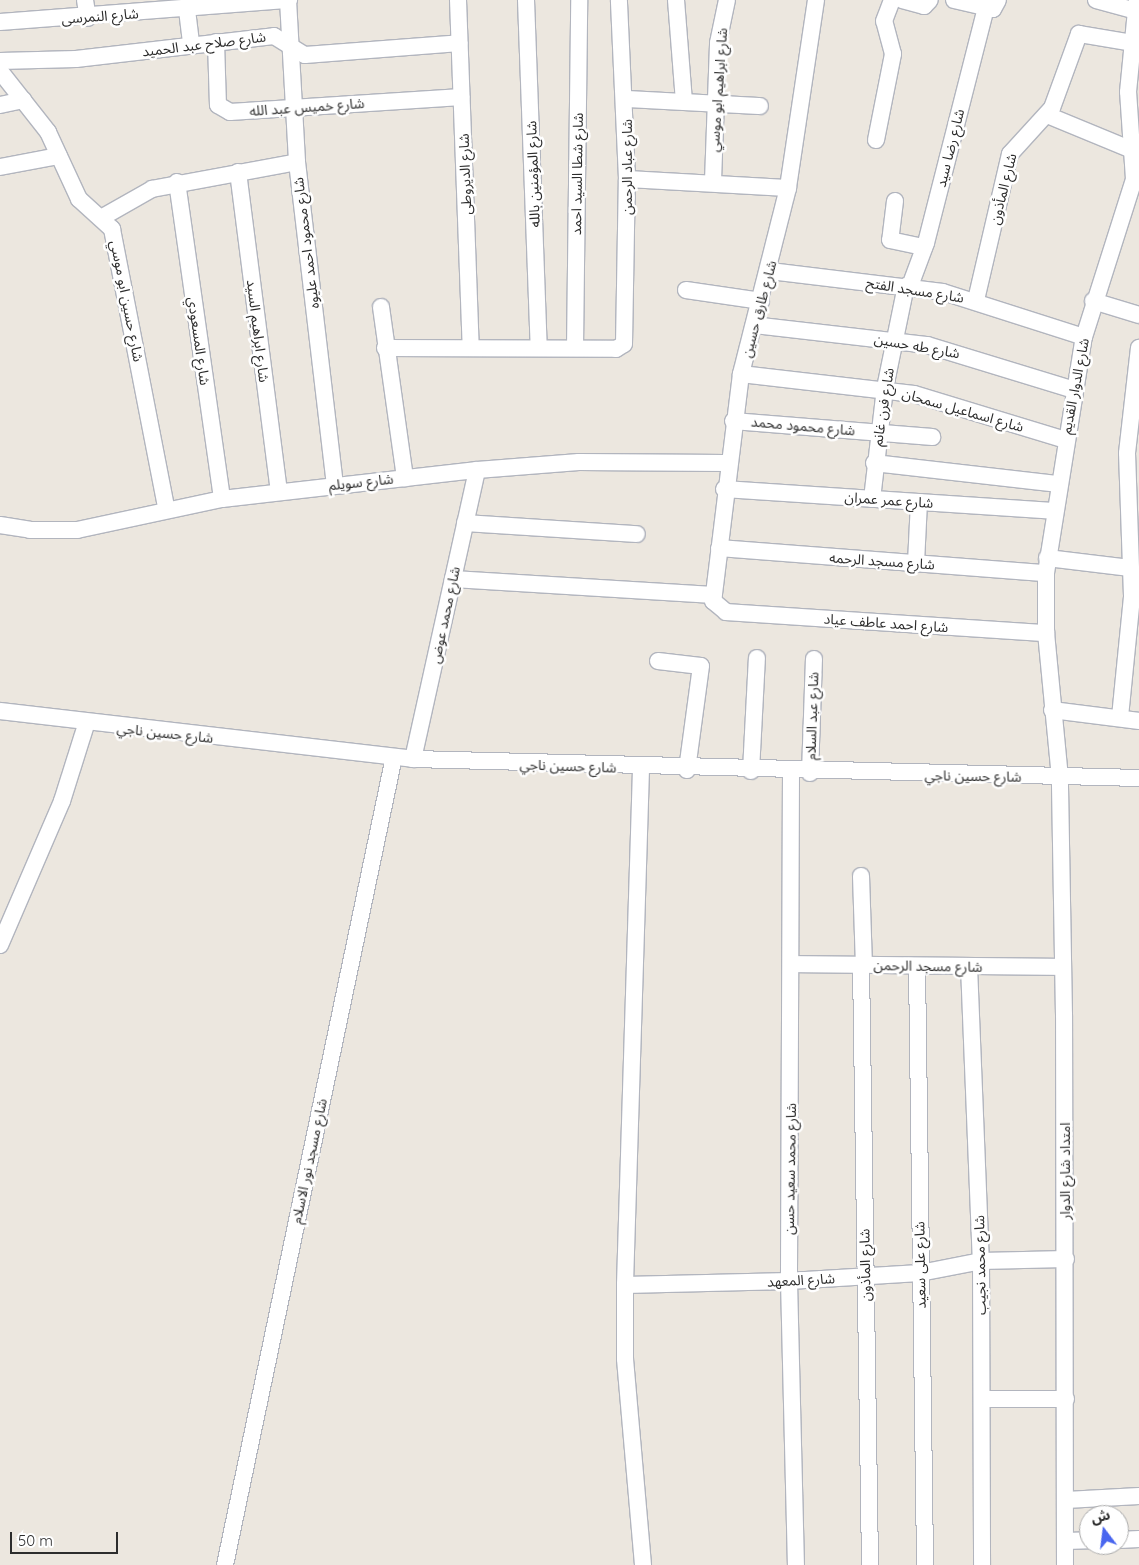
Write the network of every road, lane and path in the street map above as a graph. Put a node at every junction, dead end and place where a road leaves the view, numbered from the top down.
1 (85, 0) edge
2 (289, 0) edge
3 (458, 0) edge
4 (526, 0) edge
5 (579, 0) edge
6 (619, 0) edge
7 (676, 0) edge
8 (727, 0) edge
9 (816, 0) edge
10 (883, 0) edge
11 (891, 0) edge
12 (900, 0) edge
13 (930, 0) edge
14 (954, 0) edge
15 (1096, 0) edge
16 (248, 2) edge
17 (992, 4) edge
18 (195, 6) edge
19 (1137, 6) edge
20 (143, 7) edge
21 (88, 18) junction
22 (0, 22) edge
23 (1136, 34) edge
24 (216, 42) junction
25 (460, 43) junction
26 (191, 45) junction
27 (289, 47) junction
28 (0, 60) edge
29 (0, 71) edge
30 (462, 97) junction
31 (626, 99) junction
32 (23, 100) junction
33 (684, 102) junction
34 (716, 104) junction
35 (0, 105) edge
36 (760, 106) dead end
37 (293, 108) junction
38 (1047, 115) junction
39 (876, 140) dead end
40 (1137, 152) edge
41 (60, 156) junction
42 (297, 162) junction
43 (0, 167) edge
44 (238, 172) junction
45 (627, 180) junction
46 (713, 181) junction
47 (177, 182) junction
48 (788, 188) junction
49 (895, 201) dead end
50 (101, 218) junction
51 (924, 247) junction
52 (770, 271) junction
53 (908, 286) junction
54 (686, 290) dead end
55 (976, 300) junction
56 (761, 301) junction
57 (1094, 301) junction
58 (381, 307) dead end
59 (1139, 315) edge
60 (754, 325) junction
61 (1084, 337) junction
62 (894, 340) junction
63 (471, 347) junction
64 (386, 348) junction
65 (539, 348) junction
66 (575, 348) junction
67 (1139, 348) edge
68 (741, 374) junction
69 (885, 388) junction
70 (1074, 390) junction
71 (733, 421) junction
72 (878, 432) junction
73 (932, 437) dead end
74 (1065, 440) junction
75 (727, 463) junction
76 (874, 463) junction
77 (477, 470) junction
78 (405, 478) junction
79 (1057, 484) junction
80 (335, 485) junction
81 (724, 489) junction
82 (279, 491) junction
83 (1132, 492) edge
84 (222, 499) junction
85 (872, 499) junction
86 (920, 502) junction
87 (166, 508) junction
88 (1053, 511) junction
89 (465, 523) junction
90 (0, 524) edge
91 (637, 534) dead end
92 (719, 548) junction
93 (916, 564) junction
94 (1046, 565) junction
95 (1133, 577) edge
96 (453, 579) junction
97 (714, 595) junction
98 (1046, 633) junction
99 (757, 658) dead end
100 (814, 659) dead end
101 (658, 661) dead end
102 (1052, 710) junction
103 (0, 712) edge
104 (1120, 718) junction
105 (1139, 721) edge
106 (86, 725) junction
107 (394, 757) junction
108 (413, 760) junction
109 (641, 769) junction
110 (687, 770) junction
111 (751, 771) junction
112 (791, 772) junction
113 (810, 772) junction
114 (1060, 778) junction
115 (1139, 778) edge
116 (861, 876) dead end
117 (0, 945) edge
118 (793, 964) junction
119 (863, 965) junction
120 (917, 966) junction
121 (969, 966) junction
122 (1062, 967) junction
123 (1066, 1259) junction
124 (981, 1261) junction
125 (920, 1273) junction
126 (866, 1276) junction
127 (789, 1281) junction
128 (625, 1285) junction
129 (1066, 1398) junction
130 (982, 1399) junction
131 (1139, 1496) edge
132 (1066, 1500) junction
133 (1079, 1540) edge
134 (1066, 1541) junction
135 (224, 1565) edge
136 (643, 1565) edge
137 (796, 1565) edge
138 (870, 1565) edge
139 (925, 1565) edge
140 (982, 1565) edge
141 (1066, 1565) edge

1 - 21 street
2 - 16 street, شارع النمرسى
2 - 27 street, شارع محمود احمد عليوه
3 - 25 street, شارع الديروطى
4 - 65 street, شارع المؤمنين بالله
5 - 66 street, شارع شطا السيد احمد
6 - 31 street, شارع عباد الرحمن
7 - 33 street
8 - 34 street, شارع ابراهيم ابو موسي
9 - 48 street, شارع طارق حسين
10 - 11 street
11 - 12 street
11 - 39 street
12 - 13 street
14 - 17 street
15 - 19 street
16 - 18 street, شارع النمرسى
17 - 51 street, شارع رضا سيد
18 - 20 street, شارع النمرسى
18 - 26 street
19 - 23 street, شارع الدوار القديم
20 - 21 street, شارع النمرسى
21 - 22 street, شارع النمرسى
23 - 38 street, شارع المأذون
23 - 40 street, شارع الدوار القديم
24 - 26 street, شارع صلاح عبد الحميد
24 - 27 street, شارع صلاح عبد الحميد
24 - 37 street, شارع خميس عبد الله
25 - 27 street, شارع صلاح عبد الحميد
25 - 30 street, شارع الديروطى
26 - 28 street, شارع صلاح عبد الحميد
27 - 37 street, شارع محمود احمد عليوه
29 - 32 street, شارع حسين ابو موسي
30 - 37 street, شارع خميس عبد الله
30 - 63 street, شارع الديروطى
31 - 33 street
31 - 45 street, شارع عباد الرحمن
32 - 35 street
32 - 41 street, شارع حسين ابو موسي
33 - 34 street
34 - 36 street
34 - 46 street, شارع ابراهيم ابو موسي
37 - 42 street, شارع محمود احمد عليوه
38 - 40 street
38 - 55 street, شارع المأذون
40 - 57 street, شارع الدوار القديم
41 - 43 street
41 - 50 street, شارع حسين ابو موسي
42 - 44 street
42 - 80 street, شارع محمود احمد عليوه
44 - 47 street
44 - 82 street, شارع ابراهيم السيد
45 - 46 street
45 - 66 street, شارع عباد الرحمن
46 - 48 street
47 - 50 street
47 - 84 street, شارع المسعودي
48 - 52 street, شارع طارق حسين
49 - 51 street
50 - 87 street, شارع حسين ابو موسي
51 - 53 street, شارع رضا سيد
52 - 53 street, شارع مسجد الفتح
52 - 56 street, شارع طارق حسين
53 - 55 street, شارع مسجد الفتح
53 - 62 street, شارع فرن غانم
54 - 56 street
55 - 61 street, شارع مسجد الفتح
56 - 60 street, شارع طارق حسين
57 - 59 street
57 - 61 street, شارع الدوار القديم
58 - 64 street
60 - 62 street, شارع طه حسين
60 - 68 street, شارع طارق حسين
61 - 70 street, شارع الدوار القديم
62 - 69 street, شارع فرن غانم
62 - 70 street, شارع طه حسين
63 - 64 street
63 - 65 street
64 - 78 street
65 - 66 street
67 - 83 street
68 - 69 street, شارع اسماعيل سمحان
68 - 71 street, شارع طارق حسين
69 - 72 street, شارع فرن غانم
69 - 74 street, شارع اسماعيل سمحان
70 - 74 street, شارع الدوار القديم
71 - 72 street, شارع محمود محمد
71 - 75 street, شارع طارق حسين
72 - 73 street, شارع محمود محمد
72 - 76 street, شارع فرن غانم
74 - 79 street, شارع الدوار القديم
75 - 77 street, شارع سويلم
75 - 81 street, شارع طارق حسين
76 - 79 street
76 - 85 street, شارع فرن غانم
77 - 78 street, شارع سويلم
77 - 89 street, شارع محمد عوض
78 - 80 street, شارع سويلم
79 - 88 street, شارع الدوار القديم
80 - 82 street, شارع سويلم
81 - 85 street, شارع عمر عمران
81 - 92 street, شارع طارق حسين
82 - 84 street, شارع سويلم
83 - 95 street
84 - 87 street, شارع سويلم
85 - 86 street, شارع عمر عمران
86 - 88 street, شارع عمر عمران
86 - 93 street
87 - 90 street, شارع سويلم
88 - 94 street, شارع الدوار القديم
89 - 91 street
89 - 96 street, شارع محمد عوض
92 - 93 street, شارع مسجد الرحمه
92 - 97 street, شارع طارق حسين
93 - 94 street, شارع مسجد الرحمه
94 - 95 street, شارع مسجد الرحمه
94 - 98 street, شارع الدوار القديم
95 - 104 street
96 - 97 street
96 - 108 street, شارع محمد عوض
97 - 98 street, شارع احمد عاطف عياد
98 - 102 street, شارع الدوار القديم
99 - 111 street
100 - 113 street, شارع عبد السلام
101 - 110 street
102 - 104 street
102 - 114 street, شارع الدوار القديم
103 - 106 street, شارع حسين ناجي
104 - 105 street
106 - 107 street, شارع حسين ناجي
106 - 117 street
107 - 108 street, شارع حسين ناجي
107 - 135 street, شارع مسجد نور الاسلام
108 - 109 street, شارع حسين ناجي
109 - 110 street, شارع حسين ناجي
109 - 128 street
110 - 111 street, شارع حسين ناجي
111 - 112 street, شارع حسين ناجي
112 - 113 street, شارع حسين ناجي
112 - 118 street, شارع محمد سعيد حسن
113 - 114 street, شارع حسين ناجي
114 - 115 street, شارع حسين ناجي
114 - 122 street, امتداد شارع الدوار
116 - 119 street, شارع المأذون
118 - 119 street, شارع مسجد الرحمن
118 - 127 street, شارع محمد سعيد حسن
119 - 120 street, شارع مسجد الرحمن
119 - 126 street, شارع المأذون
120 - 121 street, شارع مسجد الرحمن
120 - 125 street, شارع على سعيد
121 - 122 street, شارع مسجد الرحمن
121 - 124 street, شارع محمد نجيب
122 - 123 street, امتداد شارع الدوار
123 - 124 street, شارع المعهد
123 - 129 street, امتداد شارع الدوار
124 - 125 street, شارع المعهد
124 - 130 street, شارع محمد نجيب
125 - 126 street, شارع المعهد
125 - 139 street, شارع على سعيد
126 - 127 street, شارع المعهد
126 - 138 street, شارع المأذون
127 - 128 street, شارع المعهد
127 - 137 street, شارع محمد سعيد حسن
128 - 136 street
129 - 130 street
129 - 132 street, امتداد شارع الدوار
130 - 140 street, شارع محمد نجيب
131 - 132 street
132 - 134 street, امتداد شارع الدوار
133 - 134 street
134 - 141 street, امتداد شارع الدوار

